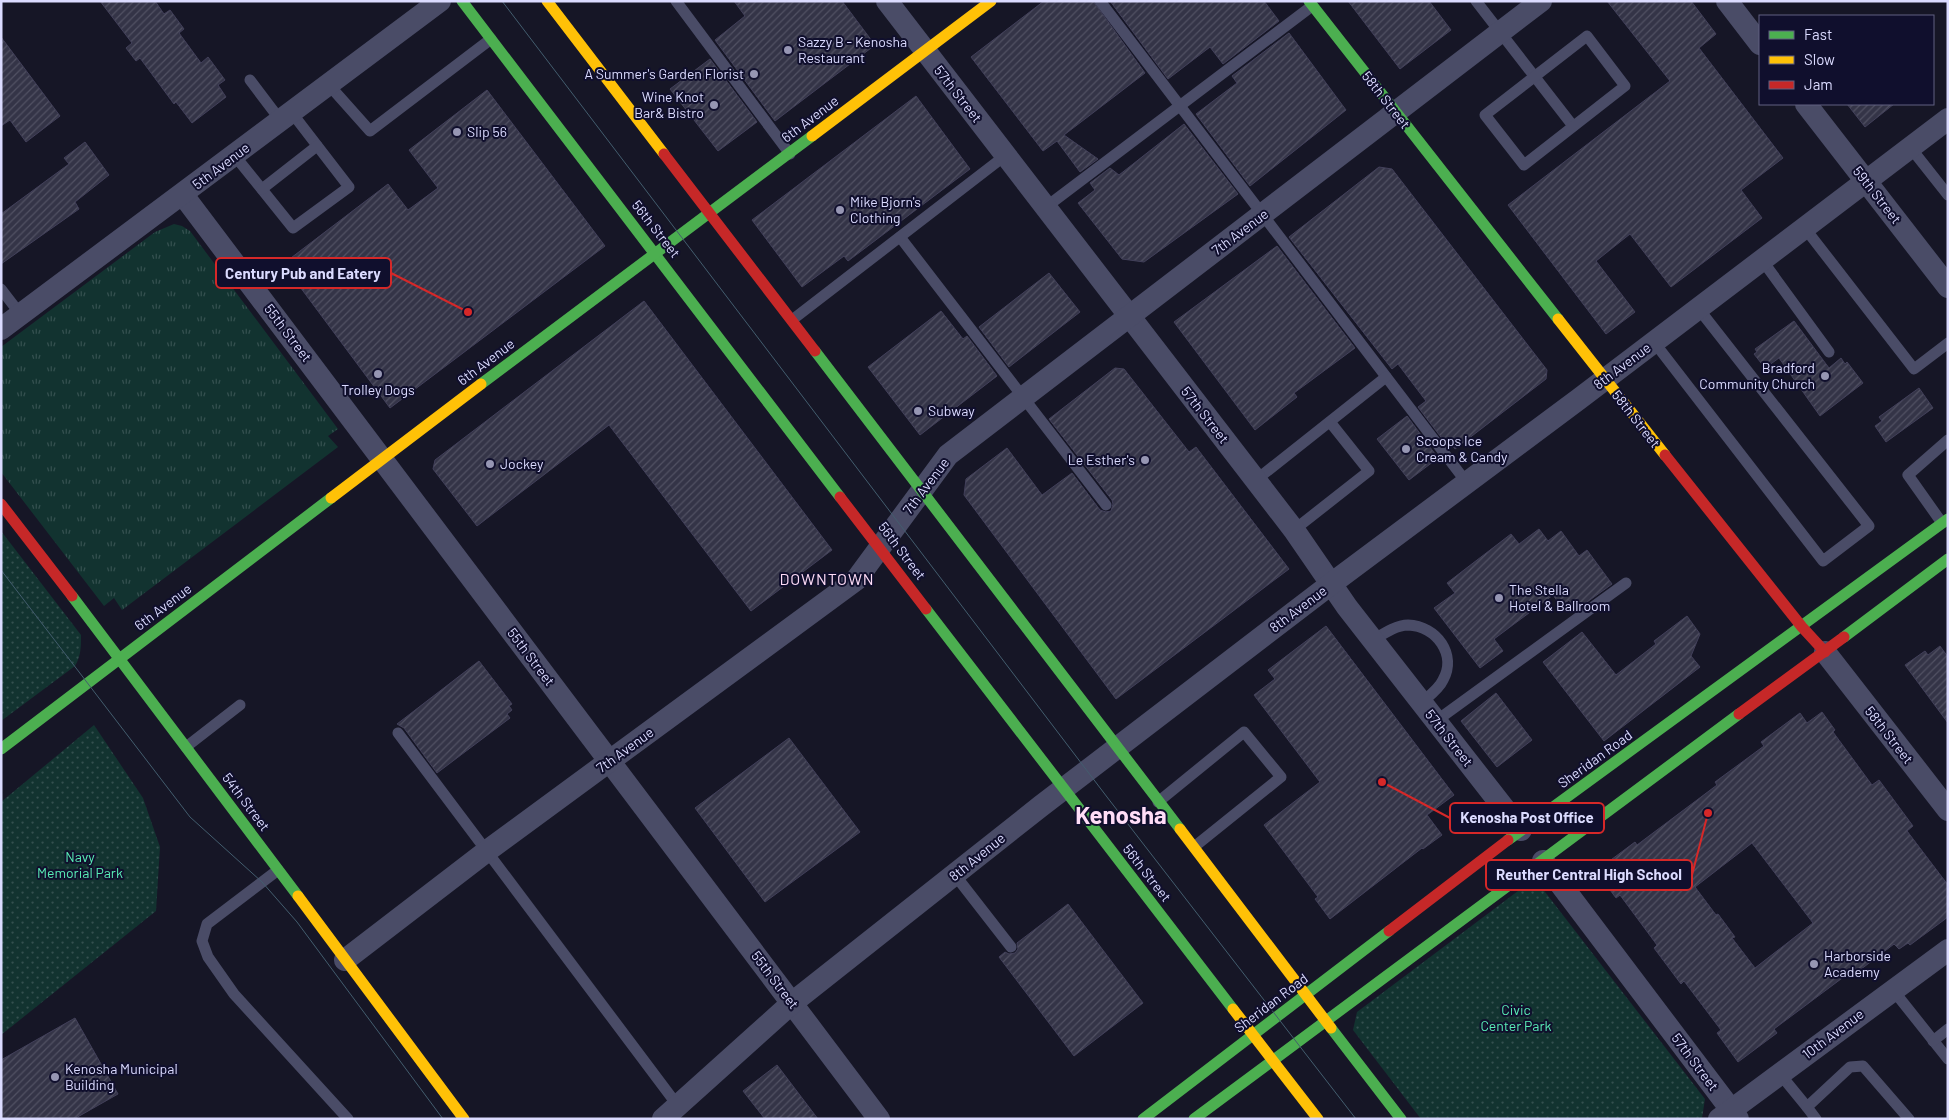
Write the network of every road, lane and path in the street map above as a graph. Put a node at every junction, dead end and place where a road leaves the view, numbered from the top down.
1 (440, 1) edge
2 (462, 1) edge
3 (547, 1) edge
4 (676, 1) edge
5 (887, 1) edge
6 (991, 1) edge
7 (1100, 1) edge
8 (1476, 1) edge
9 (1727, 1) edge
10 (1311, 4) edge
11 (1532, 4) edge
12 (1501, 32) junction
13 (491, 39) junction
14 (1759, 43) edge
15 (926, 51) junction
16 (1535, 77) junction
17 (250, 80) dead end
18 (329, 85) junction
19 (1807, 105) edge
20 (1180, 106) junction
21 (1396, 114) junction
22 (287, 117) junction
23 (1948, 119) edge
24 (1573, 126) junction
25 (317, 146) junction
26 (1910, 147) junction
27 (790, 154) junction
28 (234, 156) junction
29 (1006, 156) junction
30 (1865, 180) junction
31 (262, 189) junction
32 (183, 195) junction
33 (1948, 195) edge
34 (1046, 207) junction
35 (710, 214) junction
36 (1263, 216) junction
37 (1804, 227) junction
38 (900, 237) junction
39 (656, 253) junction
40 (1762, 260) junction
41 (1948, 287) edge
42 (1, 289) edge
43 (1698, 308) junction
44 (21, 315) junction
45 (1129, 316) junction
46 (792, 320) junction
47 (1, 329) edge
48 (1654, 342) junction
49 (1948, 343) edge
50 (1829, 352) dead end
51 (1386, 377) junction
52 (1605, 380) junction
53 (1023, 397) junction
54 (1330, 422) junction
55 (1948, 440) edge
56 (382, 459) junction
57 (1256, 480) junction
58 (1467, 483) junction
59 (922, 490) junction
60 (1, 504) edge
61 (1106, 505) dead end
62 (1945, 521) edge
63 (1294, 530) junction
64 (881, 547) junction
65 (1948, 559) edge
66 (1626, 583) dead end
67 (1330, 584) junction
68 (1802, 628) junction
69 (1373, 640) junction
70 (1824, 652) junction
71 (120, 659) junction
72 (1421, 703) junction
73 (240, 705) dead end
74 (1436, 721) junction
75 (398, 733) dead end
76 (186, 747) junction
77 (1116, 748) junction
78 (1, 750) edge
79 (610, 762) junction
80 (1063, 789) junction
81 (1158, 802) junction
82 (1948, 810) edge
83 (1521, 830) junction
84 (1193, 848) junction
85 (488, 851) junction
86 (1543, 861) junction
87 (278, 870) junction
88 (955, 875) junction
89 (1011, 947) dead end
90 (1948, 950) edge
91 (345, 960) junction
92 (1893, 990) junction
93 (1306, 995) junction
94 (792, 1004) junction
95 (1326, 1021) junction
96 (1948, 1029) edge
97 (1254, 1035) junction
98 (1933, 1041) junction
99 (1948, 1060) edge
100 (1274, 1061) junction
101 (1780, 1074) junction
102 (1806, 1107) junction
103 (671, 1112) edge
104 (1729, 1116) edge
105 (348, 1119) edge
106 (464, 1119) edge
107 (879, 1119) edge
108 (1143, 1119) edge
109 (1194, 1119) edge
110 (1318, 1119) edge
111 (1401, 1119) edge
112 (1816, 1119) edge
113 (1909, 1119) edge

1 - 18 street, 5th Avenue
2 - 13 street, 56th Street
3 - 35 street
4 - 27 lane
5 - 15 street, 57th Street
6 - 15 street, 6th Avenue
7 - 20 lane
8 - 12 lane
9 - 14 street
10 - 20 lane
10 - 21 street, 58th Street
11 - 12 street, 7th Avenue
12 - 16 lane
12 - 21 street, 7th Avenue
13 - 18 lane
13 - 39 street, 56th Street
15 - 27 street, 6th Avenue
15 - 29 street, 57th Street
16 - 24 lane
16 - 24 lane
16 - 24 lane
17 - 22 lane
18 - 22 street, 5th Avenue
19 - 30 street, 59th Street
20 - 34 lane
20 - 36 lane
21 - 36 street, 7th Avenue
21 - 52 street, 58th Street
22 - 25 lane
22 - 28 street, 5th Avenue
23 - 26 street, 8th Avenue
25 - 31 lane
25 - 31 lane
26 - 30 street, 8th Avenue
26 - 33 lane
27 - 35 street, 6th Avenue
28 - 31 lane
28 - 32 street, 5th Avenue
29 - 34 street, 57th Street
29 - 38 lane
30 - 37 street, 8th Avenue
30 - 41 street, 59th Street
32 - 44 street, 5th Avenue
32 - 56 street, 55th Street
34 - 45 street, 57th Street
35 - 39 street, 6th Avenue
35 - 46 street
36 - 45 street, 7th Avenue
36 - 51 lane
37 - 40 street, 8th Avenue
37 - 49 lane
38 - 46 lane
38 - 53 lane
39 - 56 street, 6th Avenue
39 - 64 street, 56th Street
40 - 43 street, 8th Avenue
40 - 50 lane
42 - 44 lane
43 - 48 street, 8th Avenue
43 - 48 lane
44 - 47 street, 5th Avenue
45 - 53 street, 7th Avenue
45 - 57 street, 57th Street
46 - 59 street
48 - 52 street, 8th Avenue
51 - 54 lane
51 - 58 lane
52 - 58 street, 8th Avenue
52 - 68 street, 58th Street
53 - 59 street, 7th Avenue
53 - 61 lane
54 - 57 lane
54 - 63 lane
55 - 62 lane
56 - 71 street, 6th Avenue
56 - 79 street, 55th Street
57 - 63 street, 57th Street
58 - 67 street, 8th Avenue
59 - 64 street, 7th Avenue
59 - 77 street
60 - 71 street, 54th Street
62 - 68 street, Sheridan Road
63 - 67 street, 57th Street
64 - 79 street, 7th Avenue
64 - 80 street, 56th Street
65 - 70 street
66 - 74 lane
67 - 69 street, 57th Street
67 - 77 street, 8th Avenue
68 - 70 street, 58th Street
68 - 83 street, Sheridan Road
69 - 72 street, 57th Street
69 - 72 lane
70 - 82 street, 58th Street
70 - 86 street
71 - 76 street, 54th Street
71 - 78 street, 6th Avenue
72 - 74 street, 57th Street
73 - 76 lane
74 - 83 street, 57th Street
75 - 85 lane
76 - 87 street, 54th Street
77 - 80 street, 8th Avenue
77 - 81 street
79 - 85 street, 7th Avenue
79 - 94 street, 55th Street
80 - 88 street, 8th Avenue
80 - 97 street, 56th Street
81 - 84 street
81 - 84 lane
83 - 93 street, Sheridan Road
84 - 93 street
85 - 91 street, 7th Avenue
85 - 103 lane
86 - 95 street
86 - 104 street, 57th Street
87 - 91 street, 54th Street
87 - 105 lane
88 - 89 lane
88 - 94 street, 8th Avenue
90 - 92 street, 10th Avenue
91 - 106 street, 54th Street
92 - 98 lane
92 - 101 street, 10th Avenue
93 - 95 street
93 - 97 street, Sheridan Road
94 - 103 street, 8th Avenue
94 - 107 street, 55th Street
95 - 100 street
95 - 111 street
96 - 98 lane
97 - 100 street, 56th Street
97 - 108 street, Sheridan Road
98 - 99 lane
100 - 109 street
100 - 110 street, 56th Street
101 - 102 lane
101 - 104 street, 10th Avenue
102 - 112 lane
102 - 113 lane

